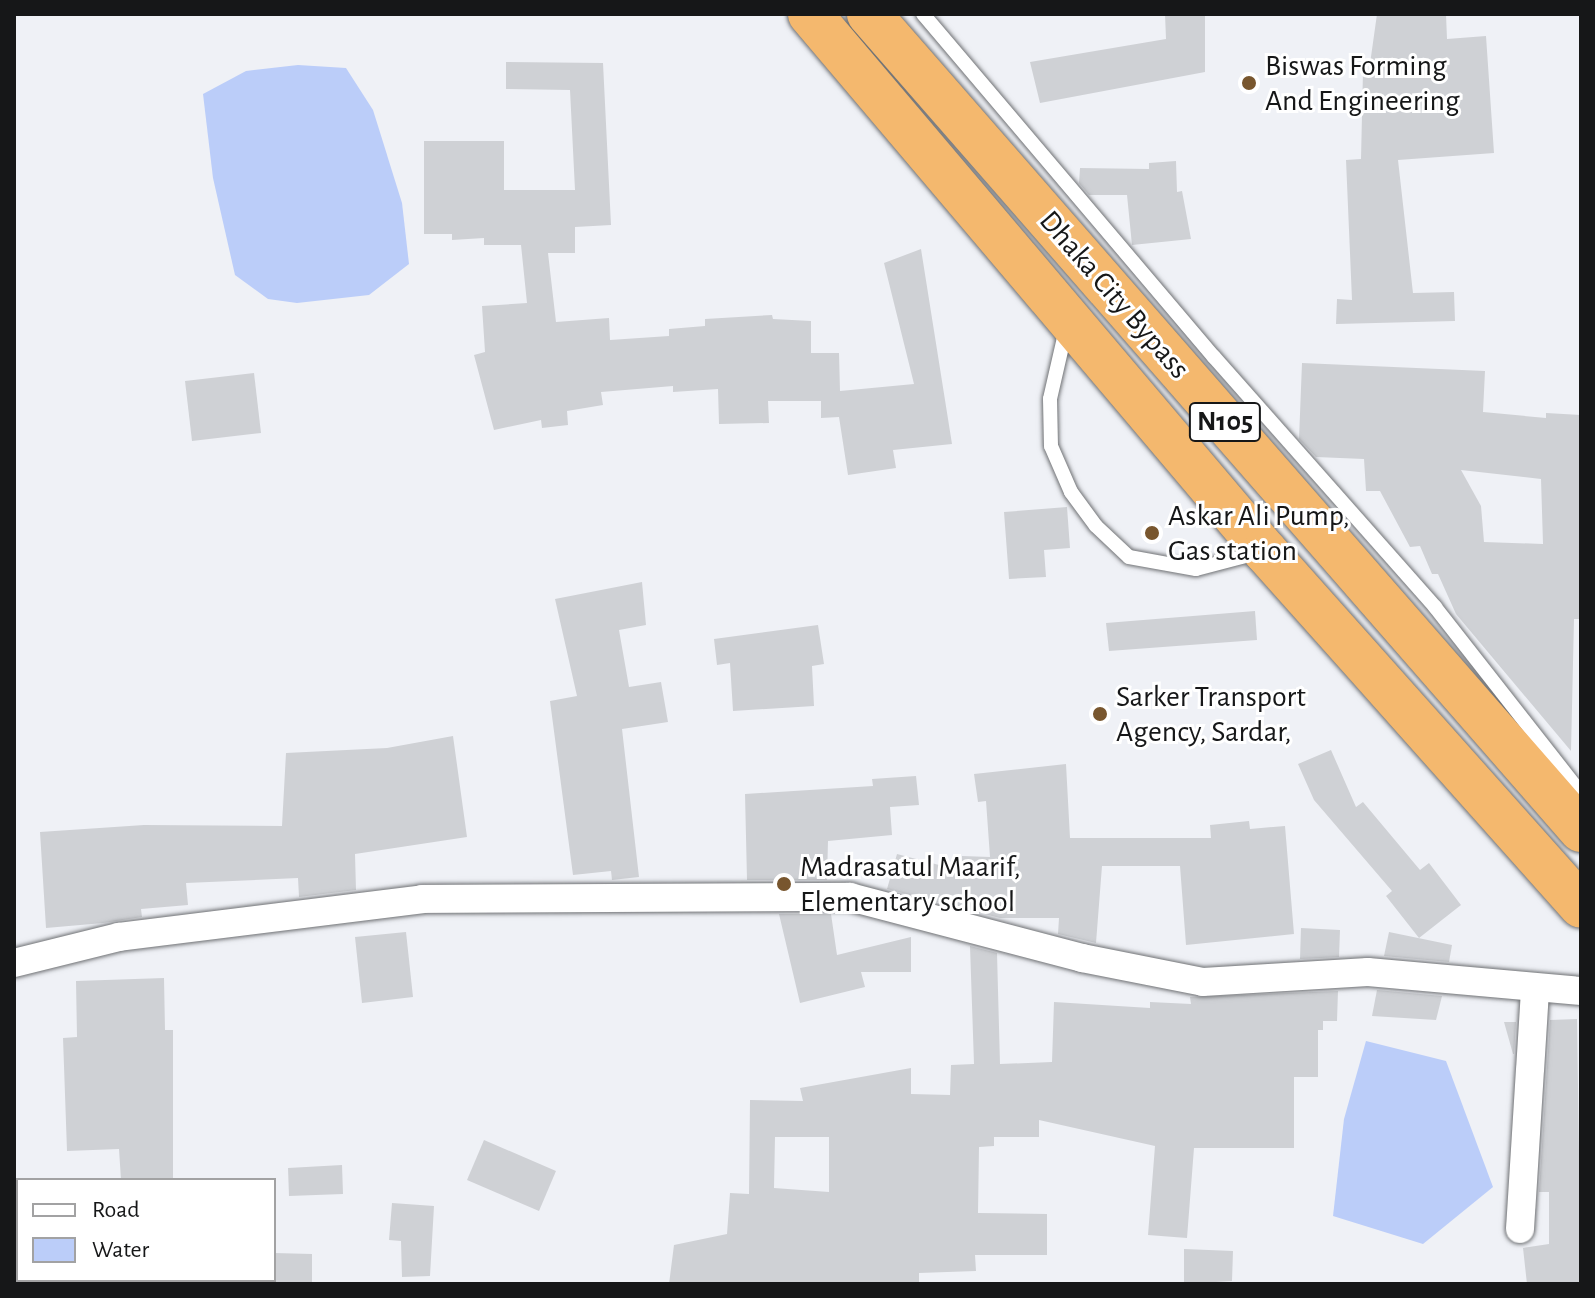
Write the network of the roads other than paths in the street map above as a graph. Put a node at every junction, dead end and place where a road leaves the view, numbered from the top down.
1 (810, 14) edge
2 (869, 14) edge
3 (923, 14) edge
4 (1068, 318) junction
5 (1265, 551) junction
6 (1581, 793) edge
7 (1581, 830) edge
8 (1581, 906) edge
9 (14, 963) edge
10 (1535, 991) junction
11 (1581, 991) edge
12 (1520, 1229) dead end

1 - 4 highway
2 - 7 highway, Dhaka City Bypass / N105
3 - 6 lane
4 - 5 highway
4 - 5 lane
5 - 8 highway
9 - 10 street
10 - 11 street
10 - 12 street

